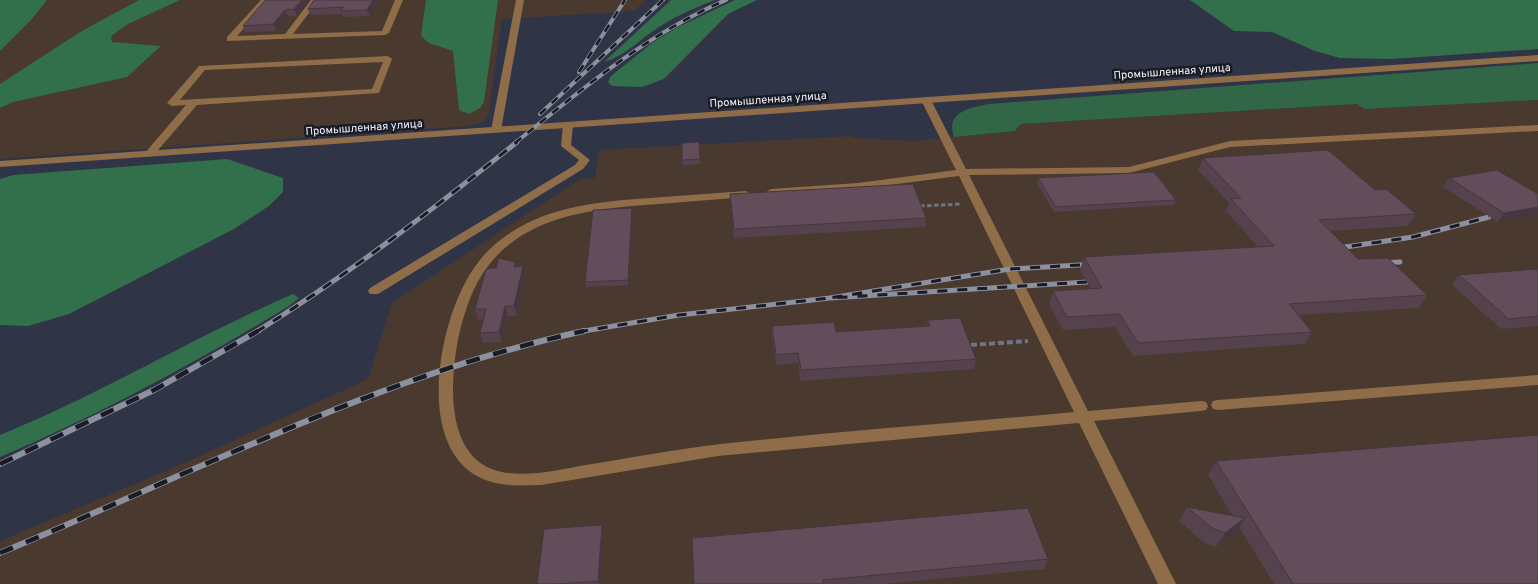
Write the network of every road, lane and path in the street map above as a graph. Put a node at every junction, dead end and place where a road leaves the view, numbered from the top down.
1 (265, 0) edge
2 (315, 0) edge
3 (399, 0) edge
4 (520, 0) edge
5 (286, 37) junction
6 (1538, 58) edge
7 (926, 100) junction
8 (194, 102) junction
9 (568, 125) junction
10 (1538, 128) edge
11 (496, 130) junction
12 (149, 154) junction
13 (0, 164) edge
14 (962, 172) junction
15 (977, 203) junction
16 (920, 206) edge
17 (374, 291) dead end
18 (1045, 340) junction
19 (971, 345) edge
20 (1538, 380) edge
21 (1218, 405) dead end
22 (1201, 406) dead end
23 (1083, 415) junction
24 (1167, 584) edge

1 - 5 street
2 - 5 street
3 - 5 street
4 - 11 street
6 - 7 street, Промышленная улица
7 - 9 street, Промышленная улица
7 - 14 street
8 - 8 street
8 - 12 street
9 - 11 street, Промышленная улица
9 - 17 street
10 - 14 street
11 - 12 street, Промышленная улица
12 - 13 street, Промышленная улица
14 - 15 street
14 - 23 street
15 - 16 path
15 - 18 street
18 - 19 path
18 - 23 street
20 - 21 street
22 - 23 street
23 - 24 street

